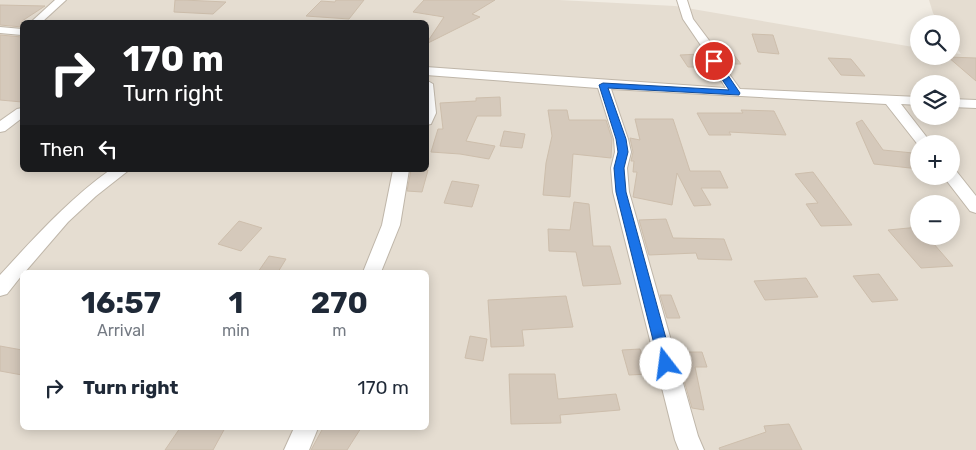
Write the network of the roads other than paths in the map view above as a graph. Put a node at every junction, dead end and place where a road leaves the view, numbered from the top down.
1 (61, 0) edge
2 (682, 0) edge
3 (38, 20) edge
4 (0, 30) edge
5 (20, 32) edge
6 (429, 71) edge
7 (603, 85) junction
8 (736, 93) junction
9 (889, 99) junction
10 (910, 100) edge
11 (960, 103) edge
12 (976, 104) edge
13 (20, 113) edge
14 (0, 128) edge
15 (918, 135) edge
16 (118, 172) edge
17 (401, 172) edge
18 (958, 185) edge
19 (976, 207) edge
20 (373, 270) edge
21 (0, 288) edge
22 (305, 430) edge
23 (296, 450) edge
24 (692, 450) edge

1 - 3 street
2 - 8 street
4 - 5 street
6 - 7 street
7 - 8 street
7 - 24 street
8 - 9 street
9 - 10 street
9 - 15 street
11 - 12 street
13 - 14 street
16 - 21 street
17 - 20 street
18 - 19 street
22 - 23 street

